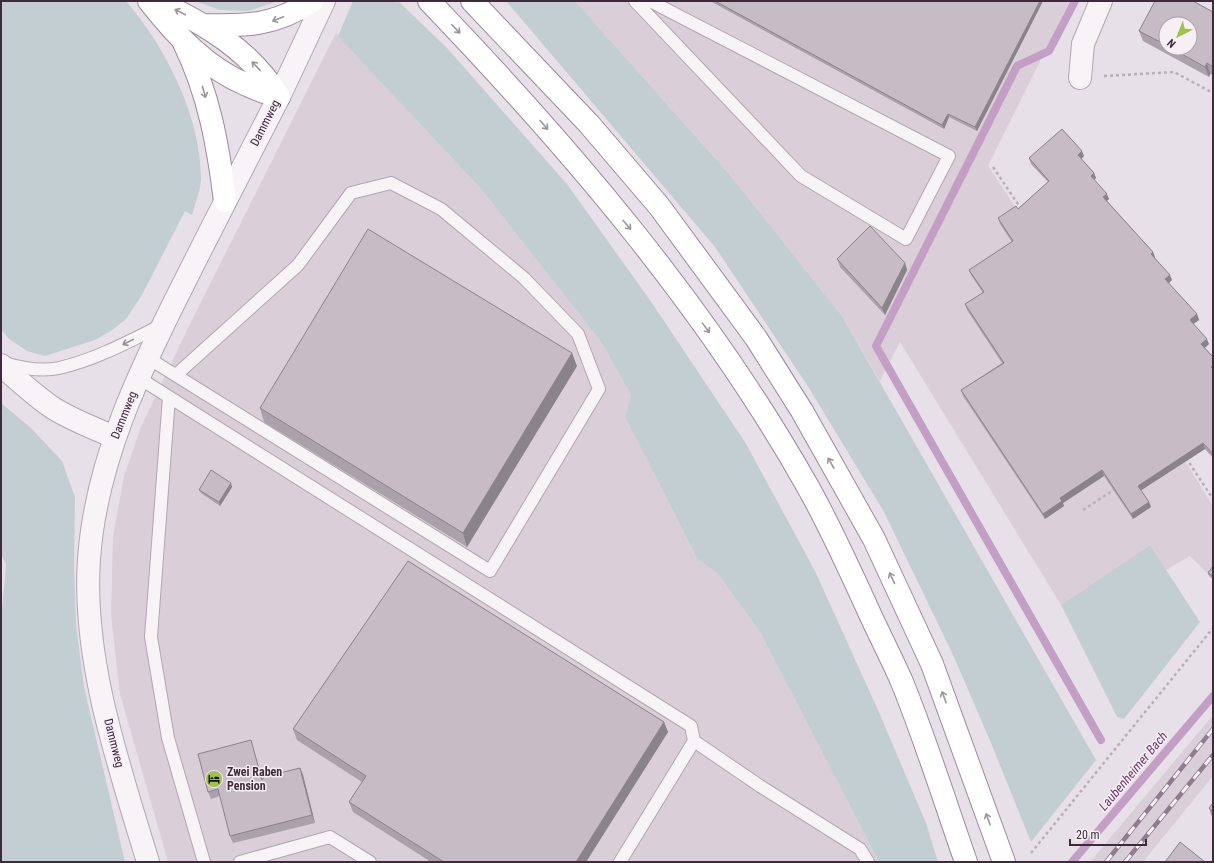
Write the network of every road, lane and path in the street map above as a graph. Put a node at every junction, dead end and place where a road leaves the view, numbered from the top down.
1 (149, 1) edge
2 (156, 1) edge
3 (312, 1) edge
4 (324, 1) edge
5 (429, 1) edge
6 (472, 1) edge
7 (635, 1) edge
8 (650, 1) edge
9 (1100, 1) edge
10 (203, 25) junction
11 (184, 42) junction
12 (1080, 78) joint
13 (1213, 93) edge
14 (279, 97) junction
15 (993, 167) dead end
16 (225, 201) junction
17 (1024, 213) edge
18 (163, 324) junction
19 (148, 358) junction
20 (1, 364) edge
21 (176, 375) junction
22 (139, 378) junction
23 (169, 397) junction
24 (114, 437) junction
25 (1184, 454) edge
26 (1120, 485) edge
27 (1213, 499) edge
28 (1084, 510) dead end
29 (1213, 628) edge
30 (694, 741) junction
31 (1031, 852) dead end
32 (1003, 859) edge
33 (148, 862) edge
34 (204, 862) edge
35 (240, 862) edge
36 (370, 862) edge
37 (620, 862) edge
38 (868, 862) edge
39 (966, 862) edge

1 - 11 highway
10 -> 2 highway
3 -> 10 highway
4 - 14 street, Dammweg
5 -> 39 highway
32 -> 6 highway
7 - 8 lane
9 - 12 street
14 -> 10 highway
11 - 14 highway
11 -> 16 highway
12 - 13 path
14 - 16 street, Dammweg
15 - 17 path
16 - 18 street, Dammweg
18 - 19 street, Dammweg
18 -> 20 lane
19 - 21 lane
19 - 22 street, Dammweg
20 - 24 street
21 - 21 lane
22 - 23 lane
22 - 24 street, Dammweg
23 - 30 lane
23 - 34 lane
24 - 33 street, Dammweg
25 - 27 path
26 - 28 path
29 - 31 path
30 - 37 lane
30 - 38 lane
35 - 36 lane

